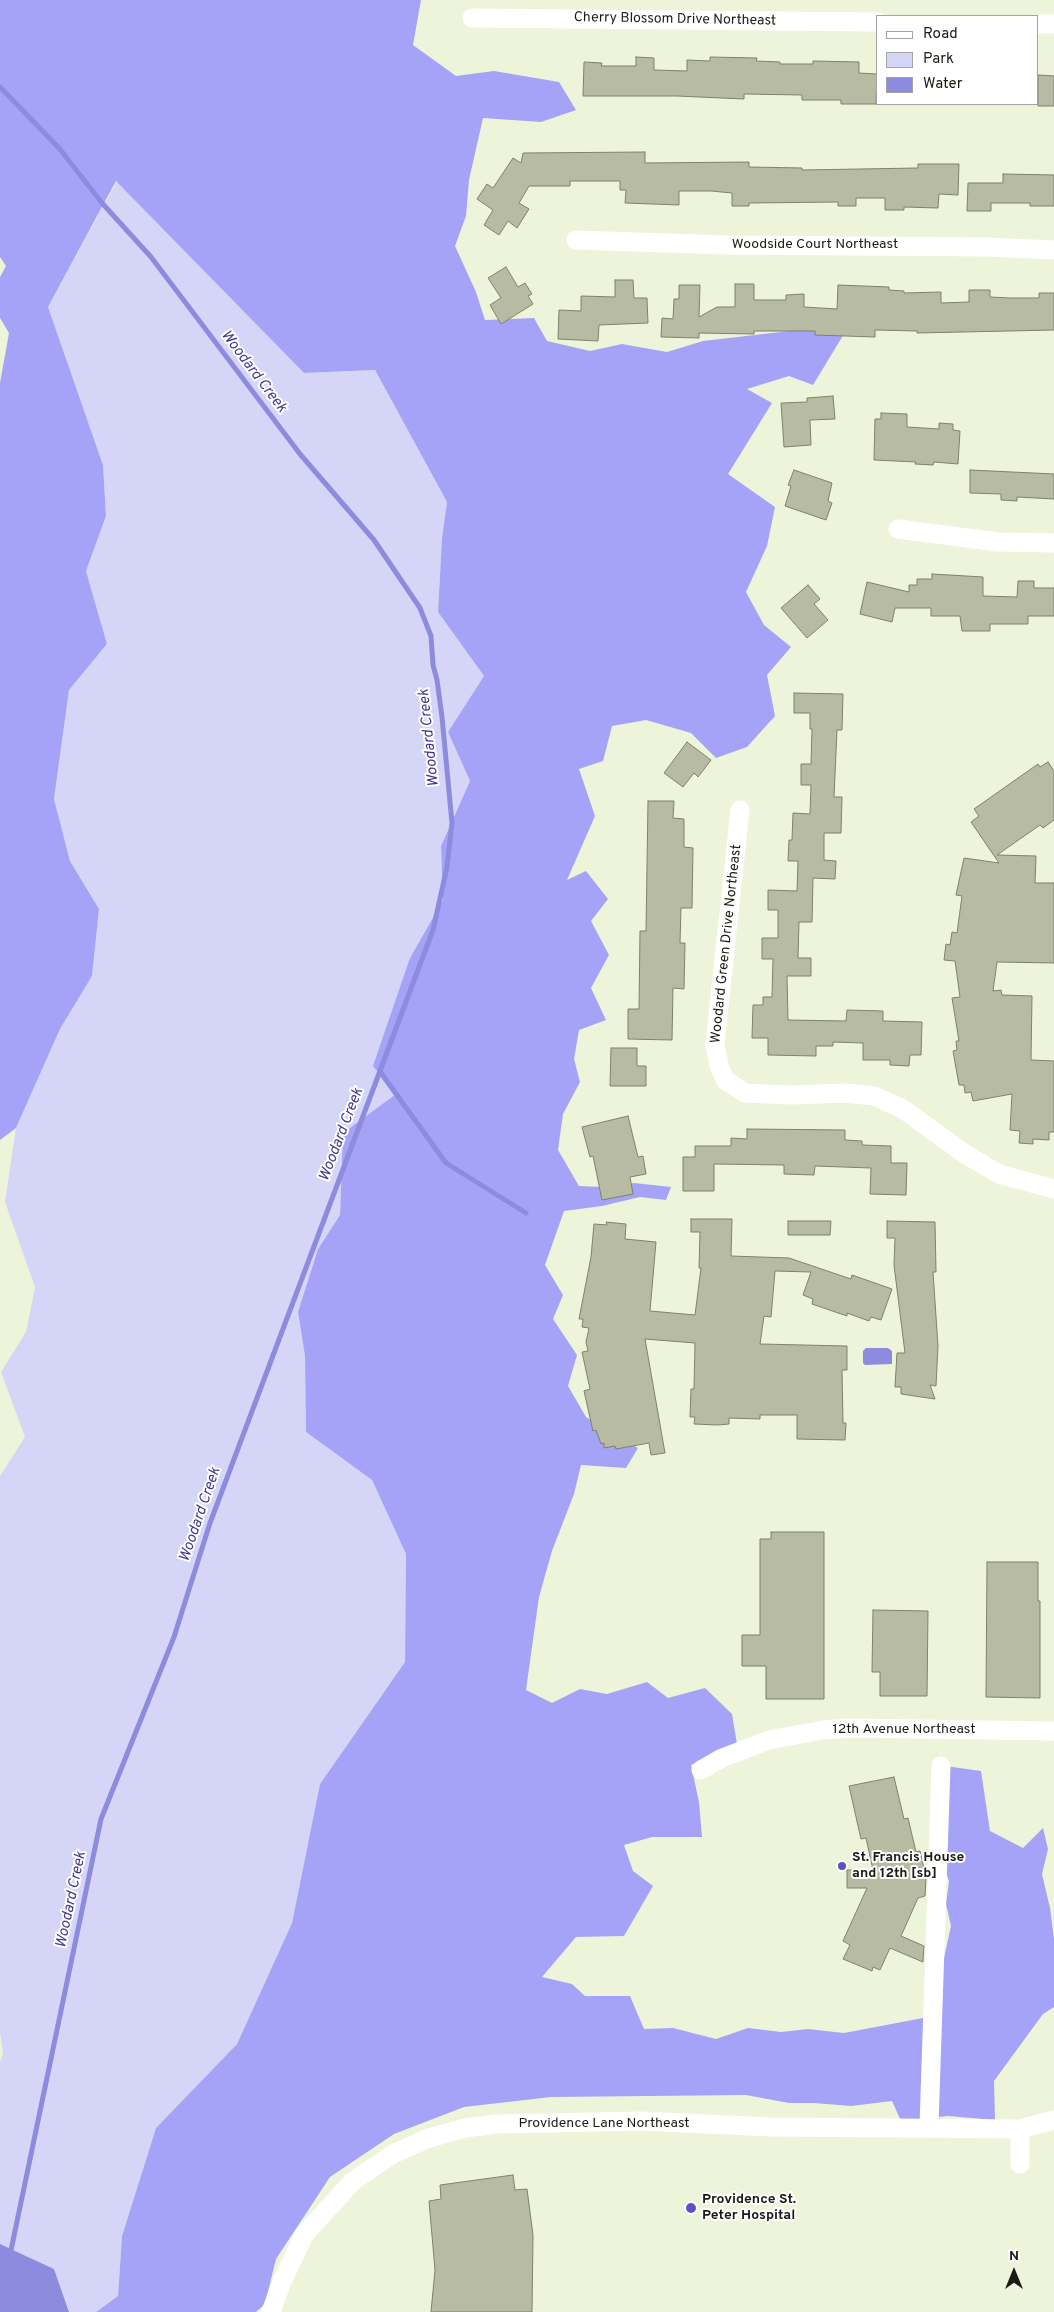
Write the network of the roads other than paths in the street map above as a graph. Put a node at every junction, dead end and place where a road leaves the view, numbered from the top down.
1 (472, 18) dead end
2 (876, 22) edge
3 (1039, 24) edge
4 (1054, 24) edge
5 (576, 240) dead end
6 (1054, 250) edge
7 (898, 529) dead end
8 (1054, 543) edge
9 (740, 810) dead end
10 (1054, 1189) edge
11 (1054, 1731) edge
12 (941, 1766) dead end
13 (701, 1770) dead end
14 (1054, 2120) edge
15 (929, 2126) junction
16 (1020, 2129) junction
17 (1020, 2164) dead end
18 (271, 2312) edge

1 - 2 street, Cherry Blossom Drive Northeast
3 - 4 street
5 - 6 street, Woodside Court Northeast
7 - 8 street
9 - 10 street, Woodard Green Drive Northeast
11 - 13 street, 12th Avenue Northeast
12 - 15 street
14 - 16 street, Providence Lane Northeast
15 - 16 street, Providence Lane Northeast
15 - 18 street, Providence Lane Northeast
16 - 17 street

